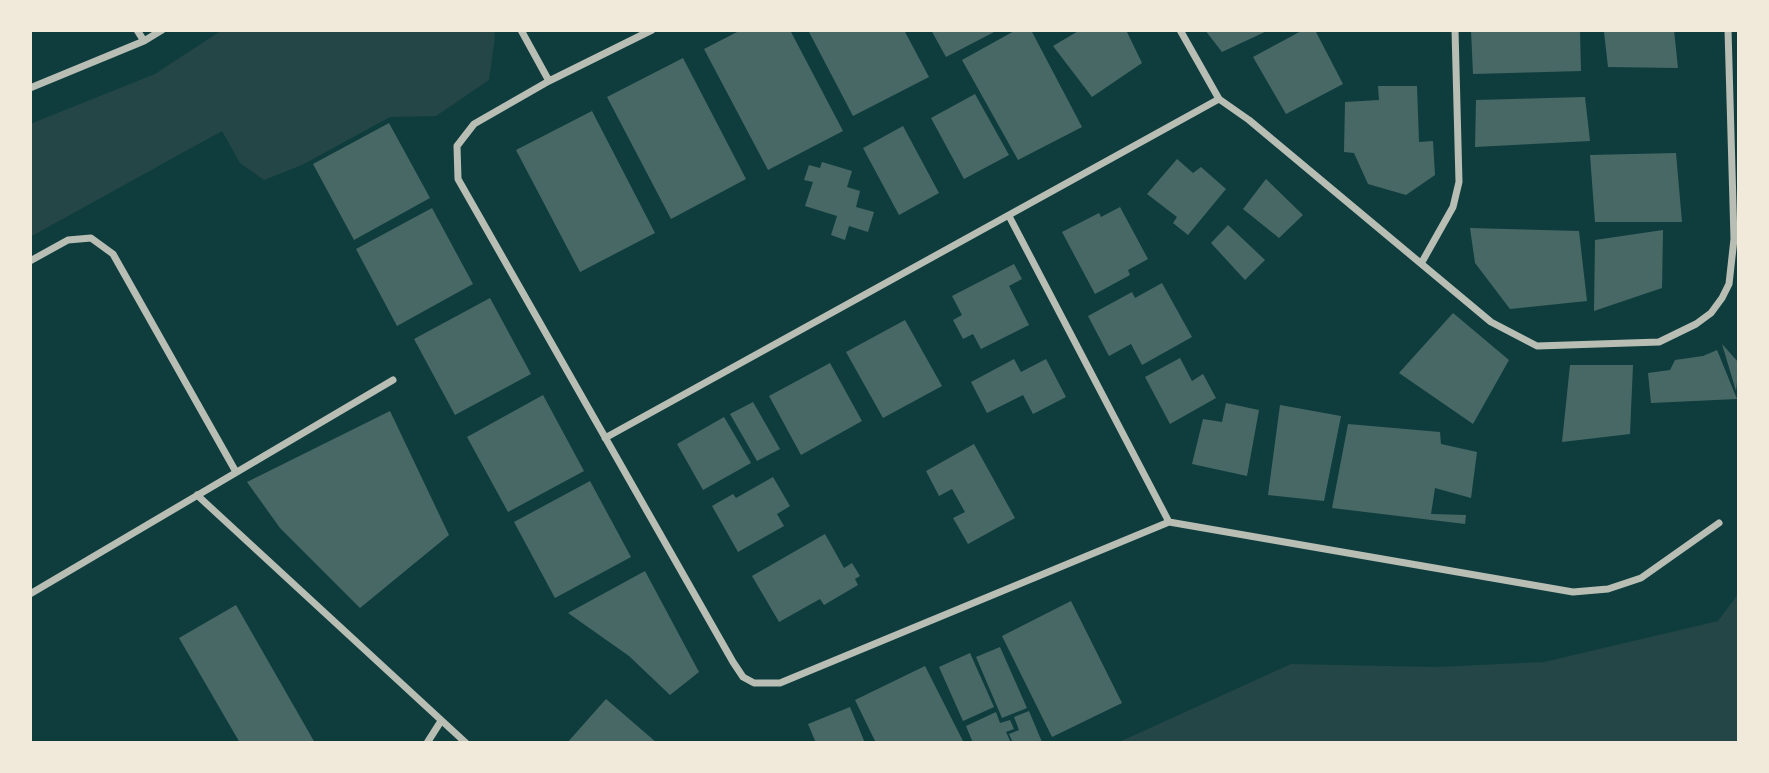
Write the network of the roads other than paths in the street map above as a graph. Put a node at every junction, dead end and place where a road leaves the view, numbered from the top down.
1 (137, 30) edge
2 (162, 30) edge
3 (521, 30) edge
4 (652, 30) edge
5 (1180, 30) edge
6 (1455, 30) edge
7 (1728, 30) edge
8 (144, 41) junction
9 (549, 81) junction
10 (30, 88) edge
11 (1219, 99) junction
12 (1009, 216) junction
13 (30, 261) edge
14 (1422, 262) junction
15 (393, 380) dead end
16 (605, 438) junction
17 (236, 472) junction
18 (197, 495) junction
19 (1169, 522) junction
20 (1719, 523) dead end
21 (30, 594) edge
22 (441, 721) junction
23 (428, 743) edge
24 (466, 743) edge

1 - 8 street
2 - 8 street
3 - 9 street
4 - 9 street
5 - 11 street
6 - 14 street
7 - 14 street
8 - 10 street
9 - 16 street
11 - 12 street
11 - 14 street
12 - 16 street
12 - 19 street
13 - 17 street
15 - 17 street
16 - 19 street
17 - 18 street
18 - 21 street
18 - 22 street
19 - 20 street
22 - 23 street
22 - 24 street

